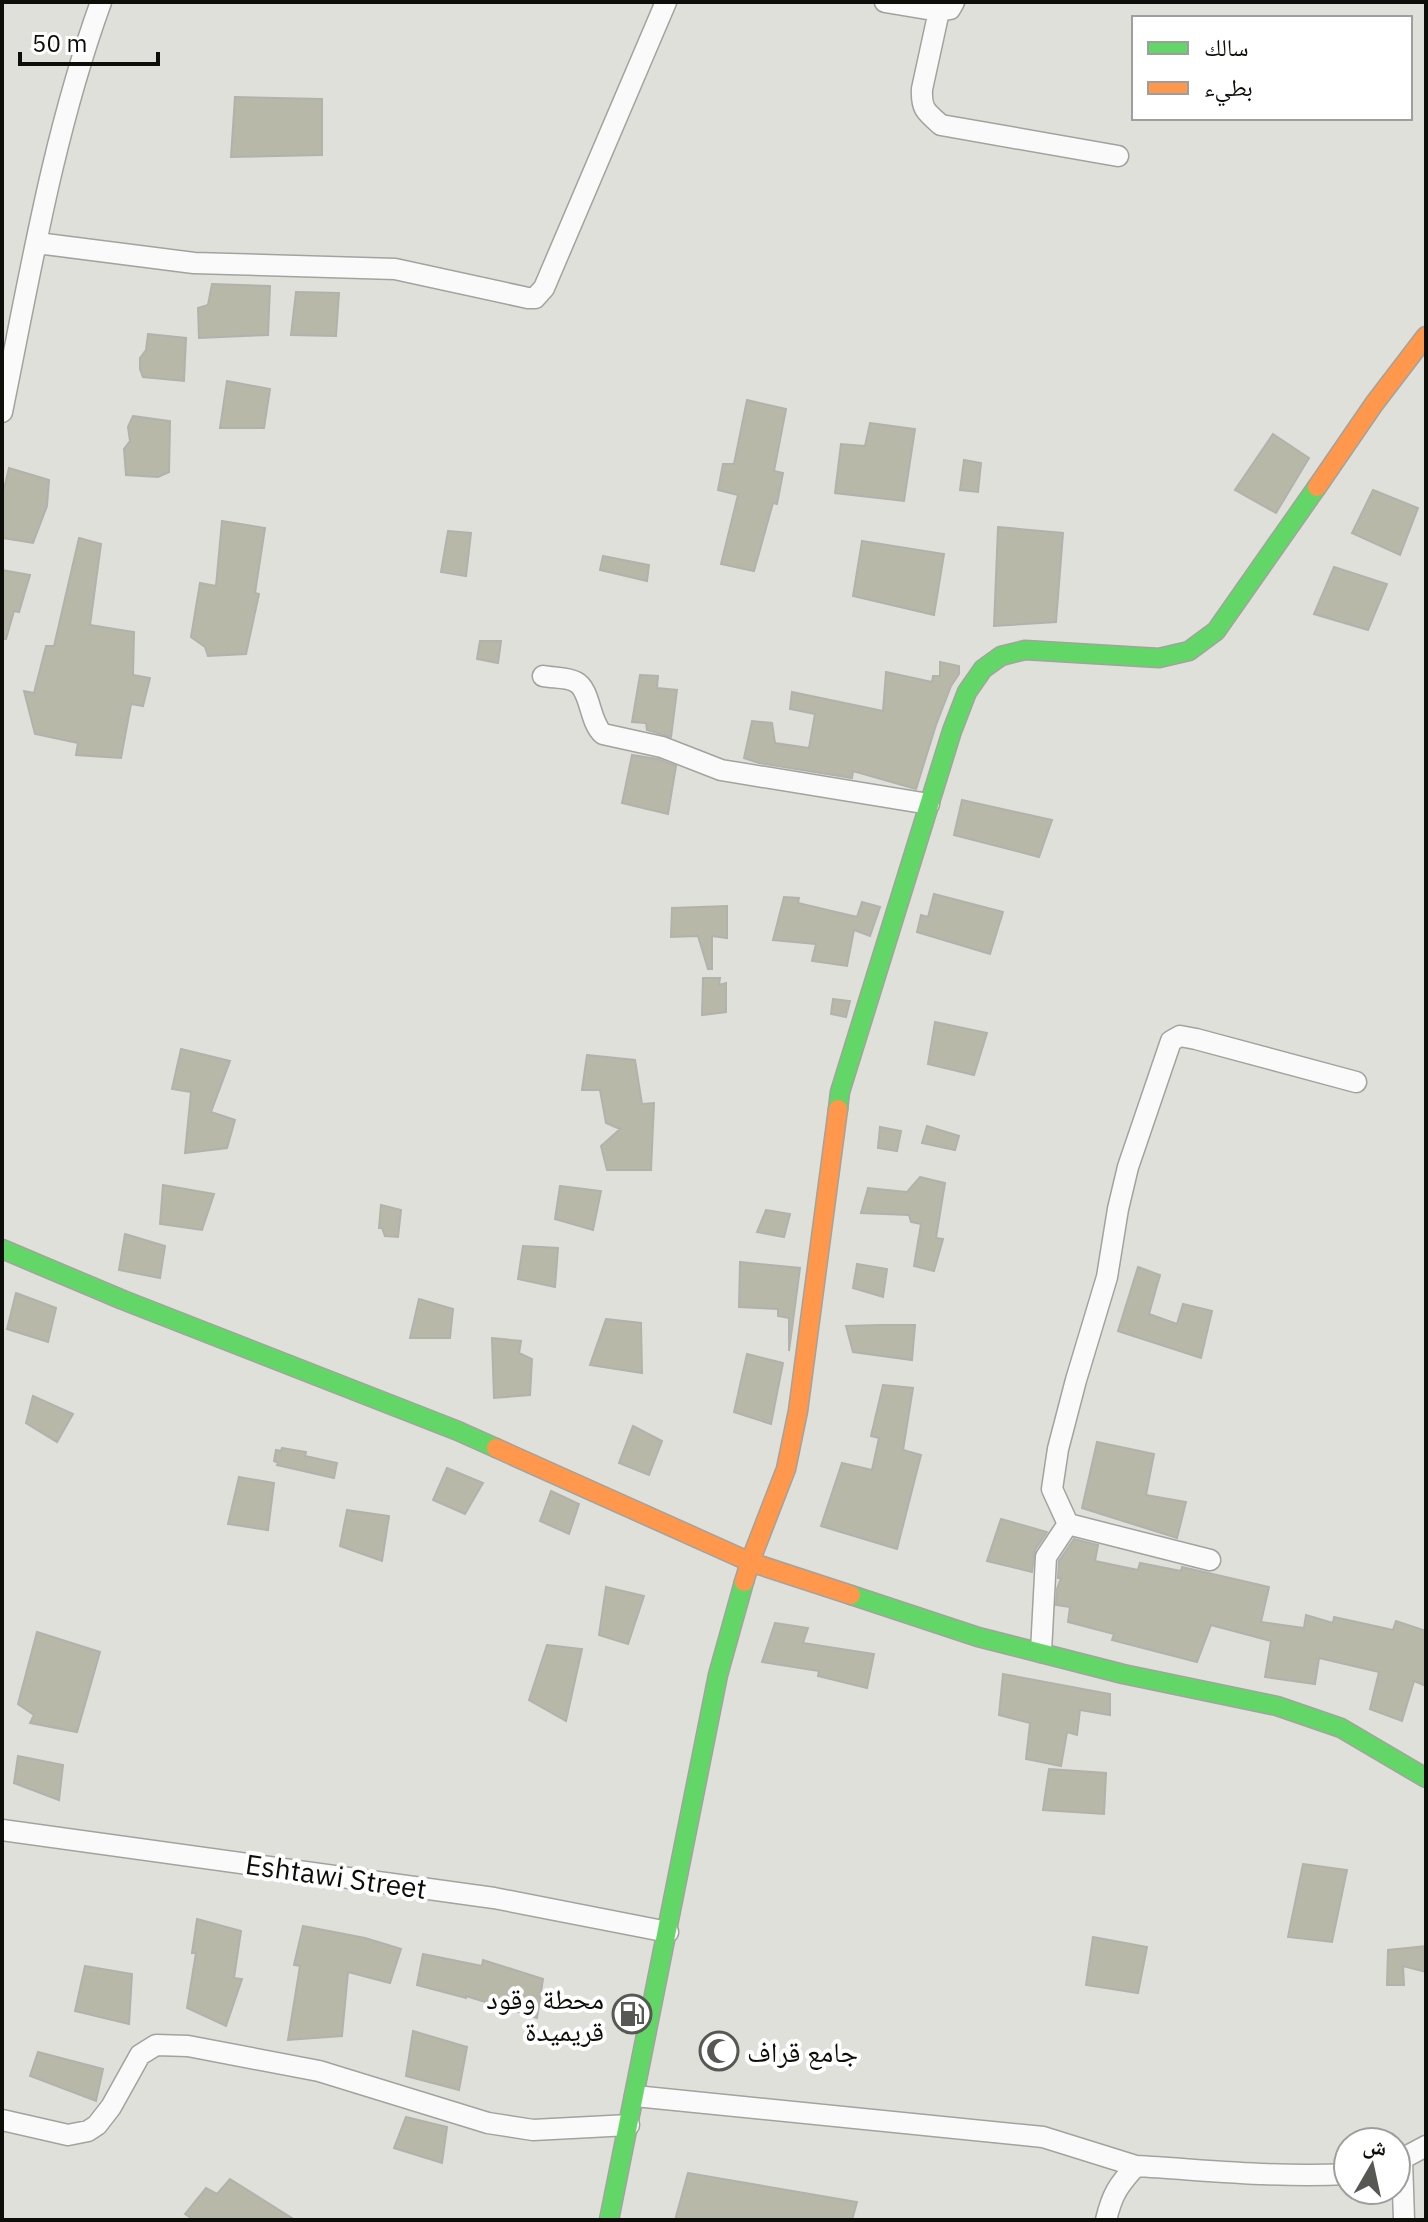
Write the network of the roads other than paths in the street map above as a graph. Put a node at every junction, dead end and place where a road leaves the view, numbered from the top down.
1 (101, 2) edge
2 (666, 2) edge
3 (885, 2) edge
4 (947, 7) edge
5 (1118, 156) dead end
6 (37, 243) junction
7 (1426, 336) edge
8 (2, 412) edge
9 (543, 676) dead end
10 (929, 804) junction
11 (1356, 1082) dead end
12 (2, 1249) edge
13 (1068, 1524) junction
14 (1210, 1560) dead end
15 (750, 1562) junction
16 (1041, 1652) junction
17 (1426, 1778) edge
18 (2, 1830) edge
19 (668, 1932) junction
20 (635, 2096) junction
21 (2, 2120) edge
22 (629, 2125) junction
23 (1136, 2166) junction
24 (1332, 2175) edge
25 (609, 2220) edge
26 (1106, 2220) edge

1 - 6 street
2 - 6 street
3 - 4 street
4 - 5 street
6 - 8 street
7 - 10 street
9 - 10 street
10 - 15 street
11 - 13 street
12 - 15 street
13 - 14 street
13 - 16 street
15 - 16 street
15 - 19 street
16 - 17 street
18 - 19 street, Eshtawi Street
19 - 20 street
20 - 22 street
20 - 23 street
21 - 22 street
22 - 25 street
23 - 24 street
23 - 26 street

